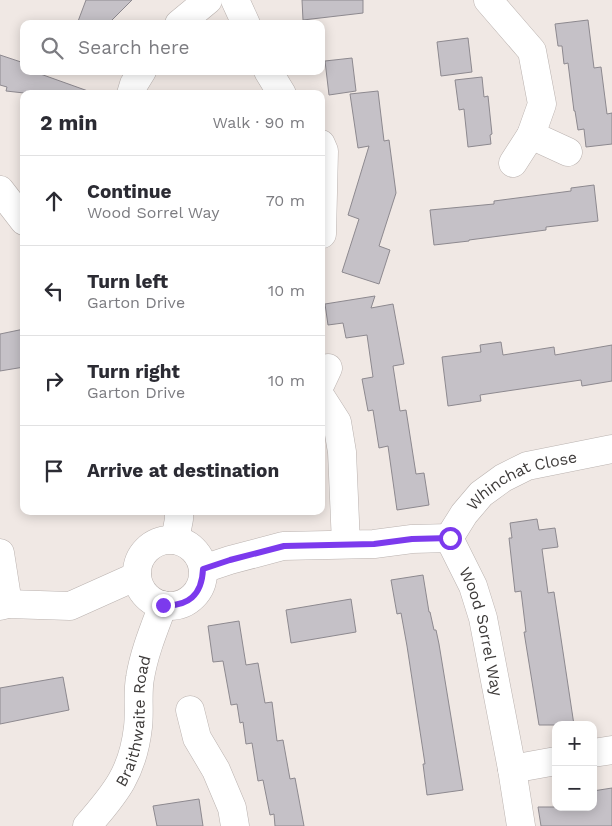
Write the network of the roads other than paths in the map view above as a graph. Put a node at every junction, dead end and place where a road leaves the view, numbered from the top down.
1 (208, 0) edge
2 (235, 0) edge
3 (488, 0) edge
4 (184, 20) edge
5 (244, 20) edge
6 (140, 75) edge
7 (270, 75) edge
8 (133, 90) edge
9 (280, 90) edge
10 (532, 135) junction
11 (568, 152) dead end
12 (512, 163) dead end
13 (0, 190) edge
14 (20, 216) edge
15 (325, 403) edge
16 (612, 449) edge
17 (179, 515) edge
18 (450, 538) junction
19 (175, 540) junction
20 (346, 544) junction
21 (0, 553) edge
22 (203, 569) junction
23 (137, 576) junction
24 (4, 605) edge
25 (163, 605) junction
26 (190, 710) dead end
27 (612, 750) edge
28 (597, 752) edge
29 (552, 762) edge
30 (512, 769) junction
31 (87, 826) edge
32 (236, 826) edge
33 (521, 826) edge

1 - 4 street
2 - 5 street
3 - 10 street
6 - 8 street
7 - 9 street
10 - 11 street
10 - 12 street
13 - 14 street
15 - 20 street
16 - 18 street, Whinchat Close
17 - 19 street
18 - 20 street
18 - 30 street, Wood Sorrel Way
19 - 22 street
19 - 23 street
20 - 22 street
21 - 24 street
22 - 25 street
23 - 24 street
23 - 25 street
25 - 31 street, Braithwaite Road
26 - 32 street
27 - 28 street
29 - 30 street
30 - 33 street, Wood Sorrel Way

